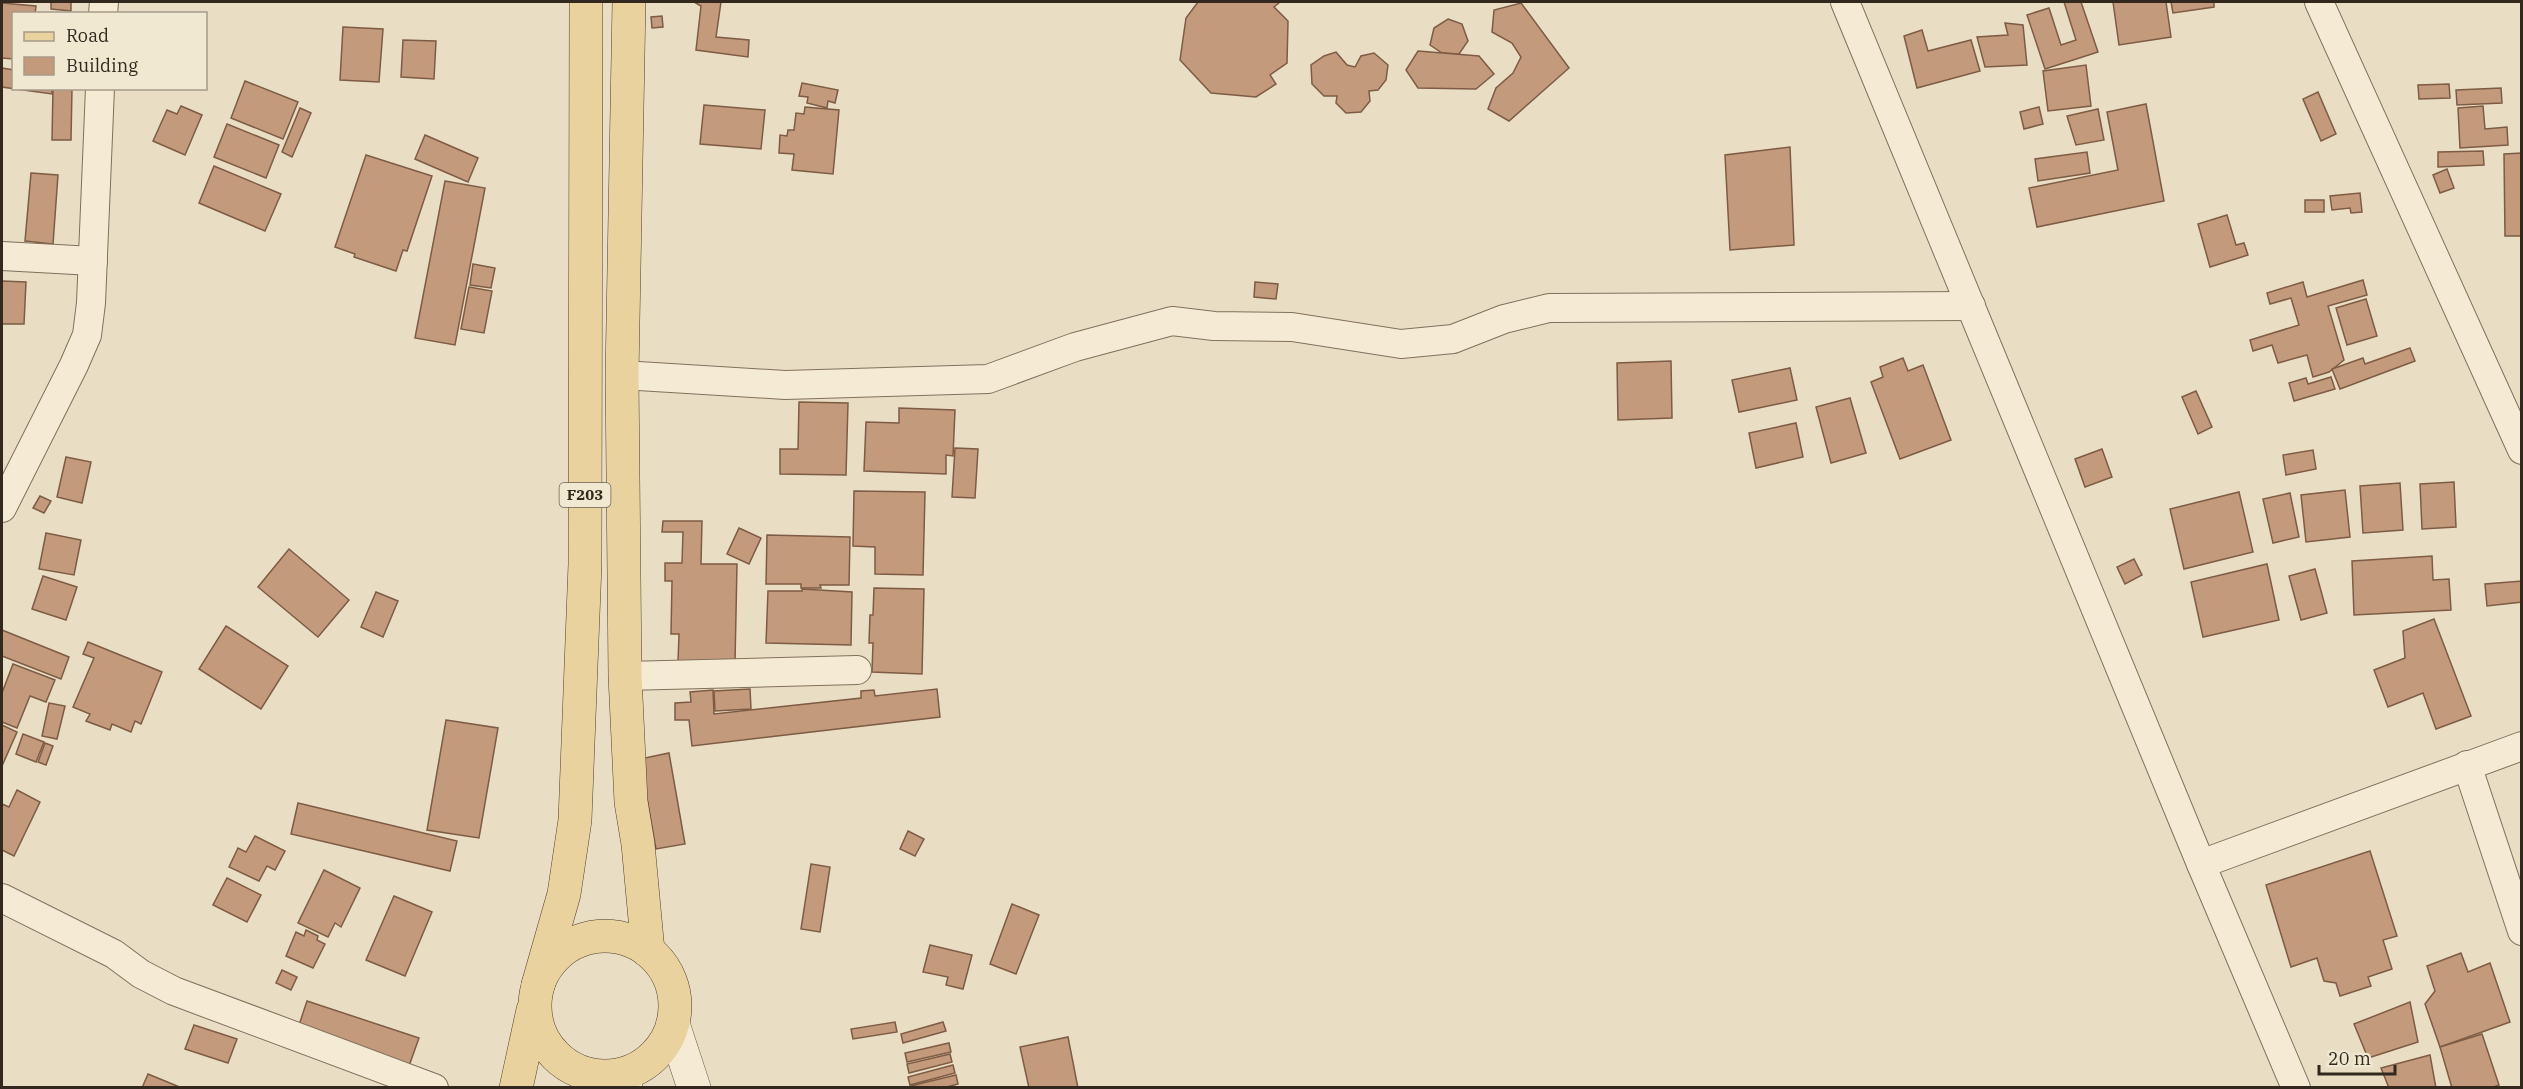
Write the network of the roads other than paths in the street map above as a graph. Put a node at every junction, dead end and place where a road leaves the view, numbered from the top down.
1 (586, 2) edge
2 (629, 2) edge
3 (1845, 2) edge
4 (2319, 2) edge
5 (100, 90) edge
6 (2, 256) edge
7 (93, 261) junction
8 (1971, 306) junction
9 (622, 375) junction
10 (2522, 450) edge
11 (2, 508) edge
12 (857, 670) dead end
13 (625, 676) junction
14 (2522, 746) edge
15 (2467, 765) junction
16 (2201, 864) junction
17 (2, 898) edge
18 (2522, 931) edge
19 (648, 951) junction
20 (537, 994) junction
21 (673, 1024) junction
22 (608, 1082) edge
23 (434, 1088) edge
24 (516, 1088) edge
25 (694, 1088) edge
26 (2296, 1088) edge

1 - 20 main road, F203
2 - 9 main road, F203
3 - 8 street
4 - 10 street
5 - 7 street
6 - 7 street
7 - 11 street
8 - 9 street
8 - 16 street
9 - 13 main road, F203
12 - 13 street
13 - 19 main road, F203
14 - 15 street
15 - 16 street
15 - 18 street
16 - 26 street
17 - 23 street
19 - 20 main road
19 - 21 main road
20 - 22 main road
20 - 24 main road, F203
21 - 22 main road
21 - 25 main road

